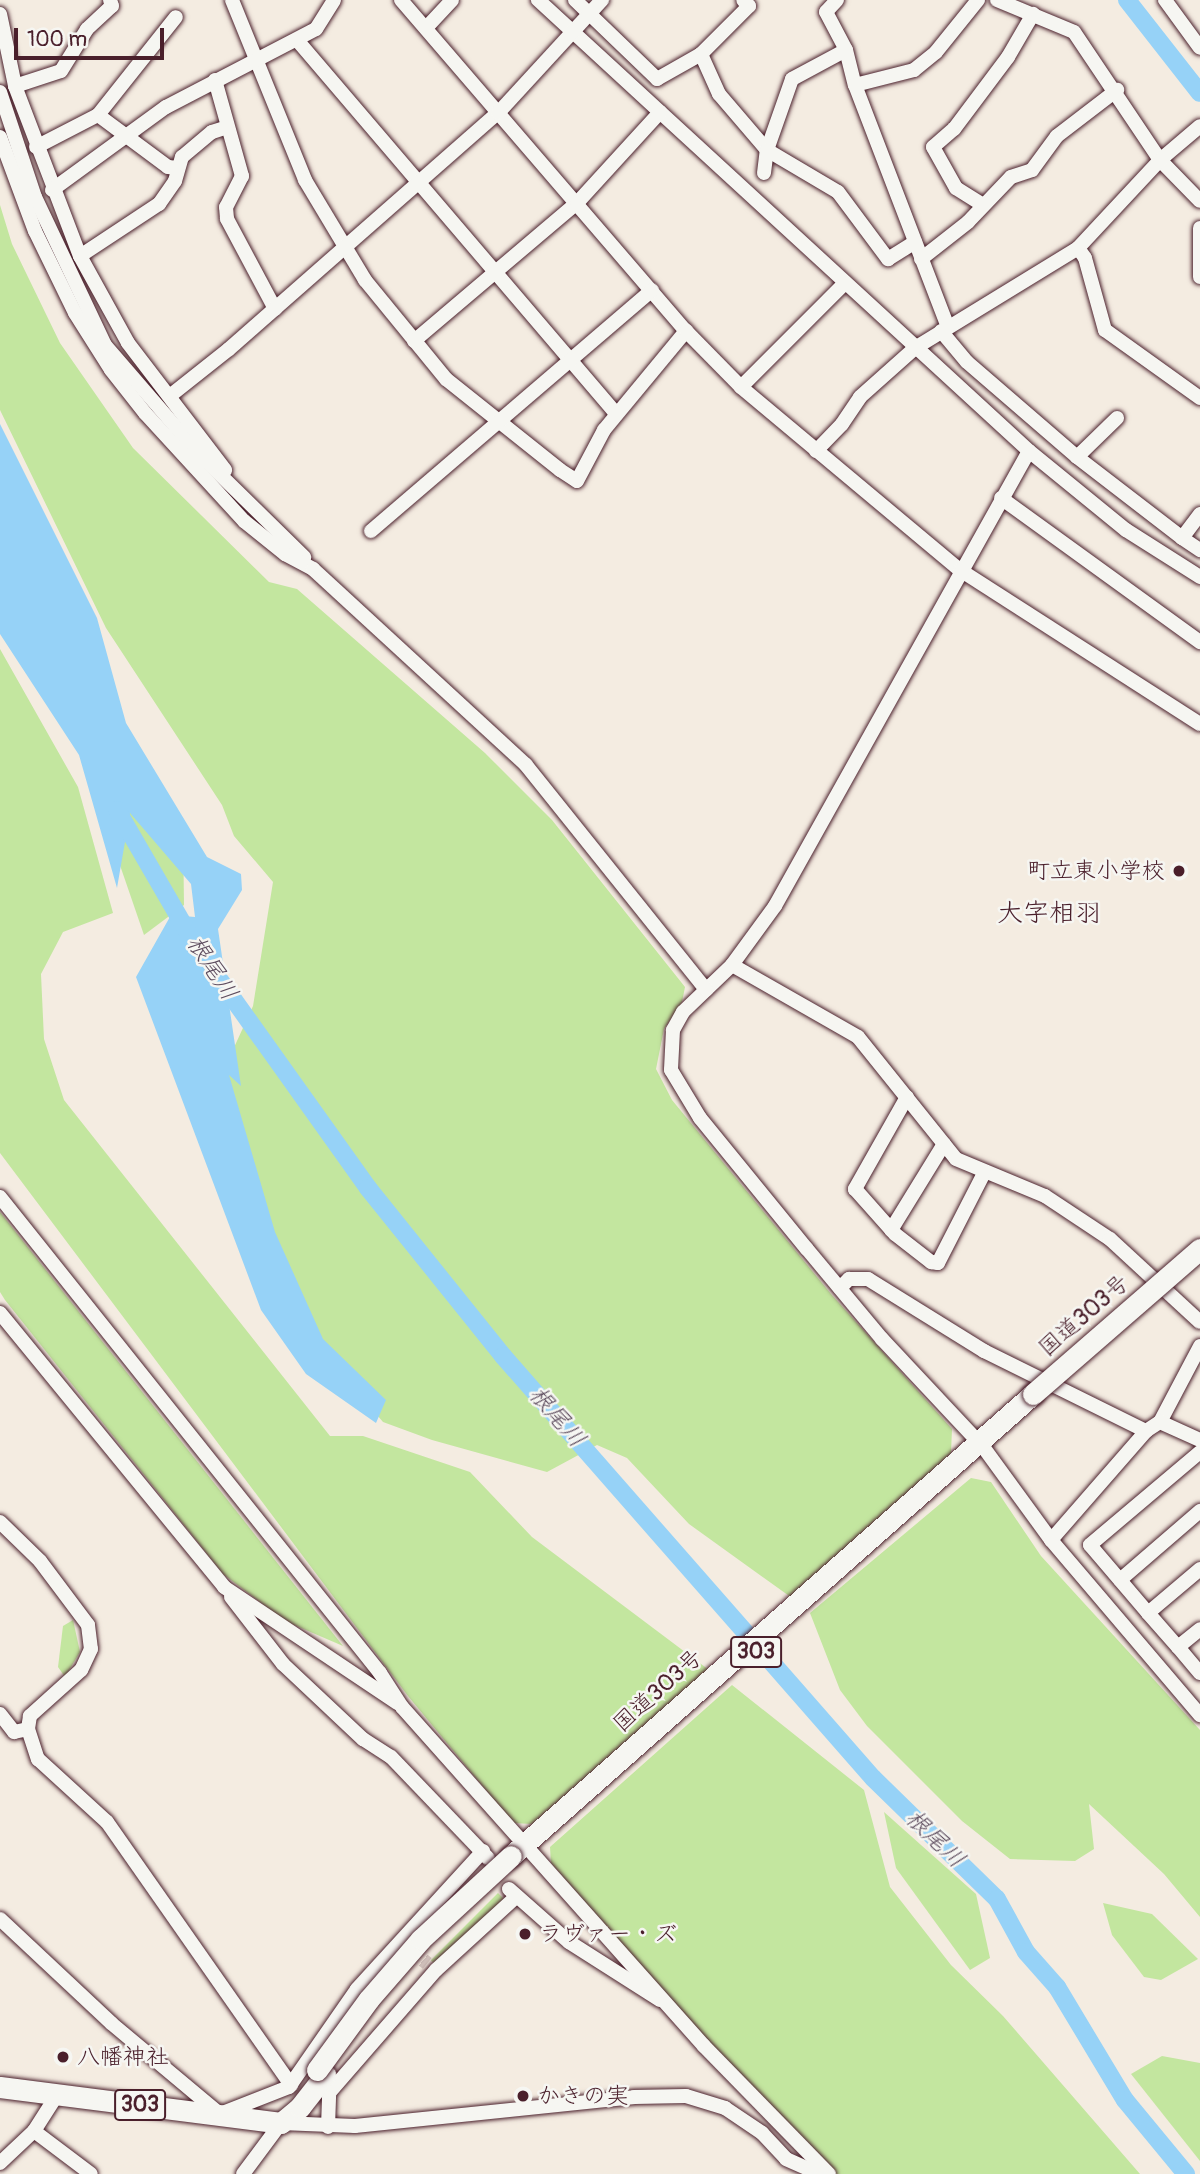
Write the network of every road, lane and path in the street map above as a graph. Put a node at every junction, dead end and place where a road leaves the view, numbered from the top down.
1 (110, 0) edge
2 (232, 0) edge
3 (334, 0) edge
4 (401, 0) edge
5 (452, 0) edge
6 (538, 0) edge
7 (575, 0) edge
8 (602, 0) edge
9 (743, 0) edge
10 (837, 0) edge
11 (978, 0) edge
12 (997, 0) edge
13 (1165, 0) edge
14 (590, 13) junction
15 (0, 14) edge
16 (1033, 14) junction
17 (176, 17) dead end
18 (426, 28) junction
19 (573, 32) junction
20 (296, 40) junction
21 (1200, 48) edge
22 (846, 50) junction
23 (701, 54) junction
24 (253, 60) junction
25 (215, 80) junction
26 (855, 85) junction
27 (15, 86) junction
28 (1117, 90) junction
29 (0, 92) edge
30 (660, 111) junction
31 (498, 113) junction
32 (98, 115) junction
33 (226, 127) junction
34 (1196, 133) edge
35 (0, 137) edge
36 (125, 137) junction
37 (36, 147) junction
38 (767, 150) junction
39 (1160, 160) junction
40 (178, 168) junction
41 (764, 173) dead end
42 (417, 183) junction
43 (52, 190) junction
44 (1200, 201) edge
45 (577, 203) junction
46 (983, 205) junction
47 (1200, 228) edge
48 (915, 242) junction
49 (344, 246) junction
50 (1079, 248) junction
51 (80, 256) junction
52 (921, 259) junction
53 (494, 273) junction
54 (1200, 277) edge
55 (845, 284) junction
56 (652, 290) junction
57 (275, 309) junction
58 (945, 329) junction
59 (686, 331) junction
60 (414, 341) junction
61 (915, 348) junction
62 (570, 361) junction
63 (741, 387) junction
64 (1197, 390) edge
65 (171, 395) junction
66 (616, 414) junction
67 (1117, 418) dead end
68 (498, 423) junction
69 (816, 451) junction
70 (1029, 451) junction
71 (1077, 457) junction
72 (1001, 498) junction
73 (242, 500) junction
74 (1200, 514) edge
75 (371, 531) dead end
76 (1182, 538) junction
77 (1200, 550) edge
78 (313, 569) junction
79 (960, 570) junction
80 (1200, 576) edge
81 (1200, 642) edge
82 (1200, 724) edge
83 (732, 965) junction
84 (706, 990) junction
85 (907, 1097) junction
86 (944, 1144) junction
87 (984, 1173) junction
88 (0, 1197) edge
89 (891, 1230) junction
90 (1200, 1249) edge
91 (1200, 1256) edge
92 (839, 1288) junction
93 (0, 1313) edge
94 (1200, 1322) edge
95 (5, 1329) edge
96 (1200, 1346) edge
97 (1036, 1398) junction
98 (1160, 1422) junction
99 (1146, 1431) junction
100 (1200, 1440) edge
101 (974, 1452) junction
102 (1200, 1452) edge
103 (1200, 1511) edge
104 (0, 1522) edge
105 (1051, 1540) junction
106 (1200, 1569) edge
107 (1120, 1580) junction
108 (224, 1587) junction
109 (1148, 1613) junction
110 (1200, 1629) edge
111 (1178, 1647) junction
112 (1200, 1673) edge
113 (402, 1707) junction
114 (0, 1714) edge
115 (1200, 1715) edge
116 (28, 1730) junction
117 (483, 1851) junction
118 (520, 1861) junction
119 (0, 1919) edge
120 (668, 2004) junction
121 (290, 2085) junction
122 (0, 2087) edge
123 (57, 2095) junction
124 (220, 2114) junction
125 (281, 2123) junction
126 (328, 2127) junction
127 (34, 2131) junction
128 (0, 2163) edge
129 (91, 2174) edge
130 (243, 2174) edge
131 (819, 2174) edge
132 (829, 2174) edge

1 - 27 street
2 - 24 street
3 - 20 street
4 - 18 street
5 - 18 street
6 - 19 street
7 - 14 street
8 - 14 street
9 - 23 street
10 - 22 street
11 - 26 street
12 - 16 street
13 - 21 street
14 - 19 street
14 - 23 street
15 - 27 street
16 - 28 street
16 - 46 street
17 - 32 street
18 - 31 street
19 - 30 street
19 - 31 street
20 - 24 street
20 - 42 street
22 - 26 street
22 - 38 street
23 - 38 street
24 - 25 street
24 - 49 street
25 - 33 street
25 - 36 street
26 - 48 street
27 - 37 street
28 - 39 street
28 - 46 street
29 - 73 street
30 - 45 street
30 - 55 street
31 - 42 street
31 - 45 street
32 - 36 street
32 - 37 street
33 - 40 street
33 - 57 street
34 - 39 street
35 - 78 street
36 - 40 street
36 - 43 street
37 - 43 street
38 - 41 street
38 - 48 street
39 - 44 street
39 - 50 street
40 - 51 street
42 - 49 street
42 - 53 street
43 - 51 street
45 - 53 street
45 - 56 street
46 - 52 street
47 - 54 street
48 - 52 street
49 - 57 street
49 - 60 street
50 - 58 street
50 - 64 street
51 - 65 street
52 - 58 street
53 - 60 street
53 - 62 street
55 - 61 street
55 - 63 street
56 - 59 street
56 - 62 street
57 - 65 street
58 - 61 street
58 - 71 street
59 - 63 street
59 - 66 street
60 - 68 street
61 - 69 street
61 - 70 street
62 - 66 street
62 - 68 street
63 - 69 street
65 - 73 street
66 - 68 street
67 - 71 street
68 - 75 street
69 - 79 street
70 - 72 street
70 - 80 street
71 - 76 street
72 - 79 street
72 - 81 street
73 - 78 street
74 - 76 street
76 - 77 street
78 - 84 street
79 - 82 street
79 - 83 street
83 - 84 street
83 - 85 street
84 - 92 street
85 - 86 street
85 - 89 street
86 - 87 street
86 - 89 street
87 - 89 street
87 - 94 street
88 - 113 street
90 - 97 highway, 国道303号 / 303, bridge
91 - 97 highway, 国道303号 / 303
92 - 99 street
92 - 101 street
93 - 95 street
95 - 108 street
96 - 98 street
97 - 101 highway, 国道303号 / 303
98 - 99 street
98 - 100 street
99 - 105 street
101 - 105 street
101 - 118 highway, 国道303号 / 303
102 - 107 street
103 - 107 street
104 - 116 street
105 - 115 street
106 - 109 street
107 - 109 street
108 - 113 street
108 - 117 street
109 - 111 street
110 - 111 street
111 - 112 street
113 - 118 street
114 - 116 street
116 - 121 street
117 - 118 street
117 - 121 street
118 - 120 street
118 - 120 street
118 - 125 highway, 国道303号 / 303, bridge
118 - 126 street
119 - 124 street
120 - 132 street
121 - 124 street
122 - 123 highway, 303
123 - 124 highway, 303
123 - 127 street
124 - 125 highway, 303
125 - 126 street
125 - 130 street
126 - 131 street
127 - 128 street
127 - 129 street

